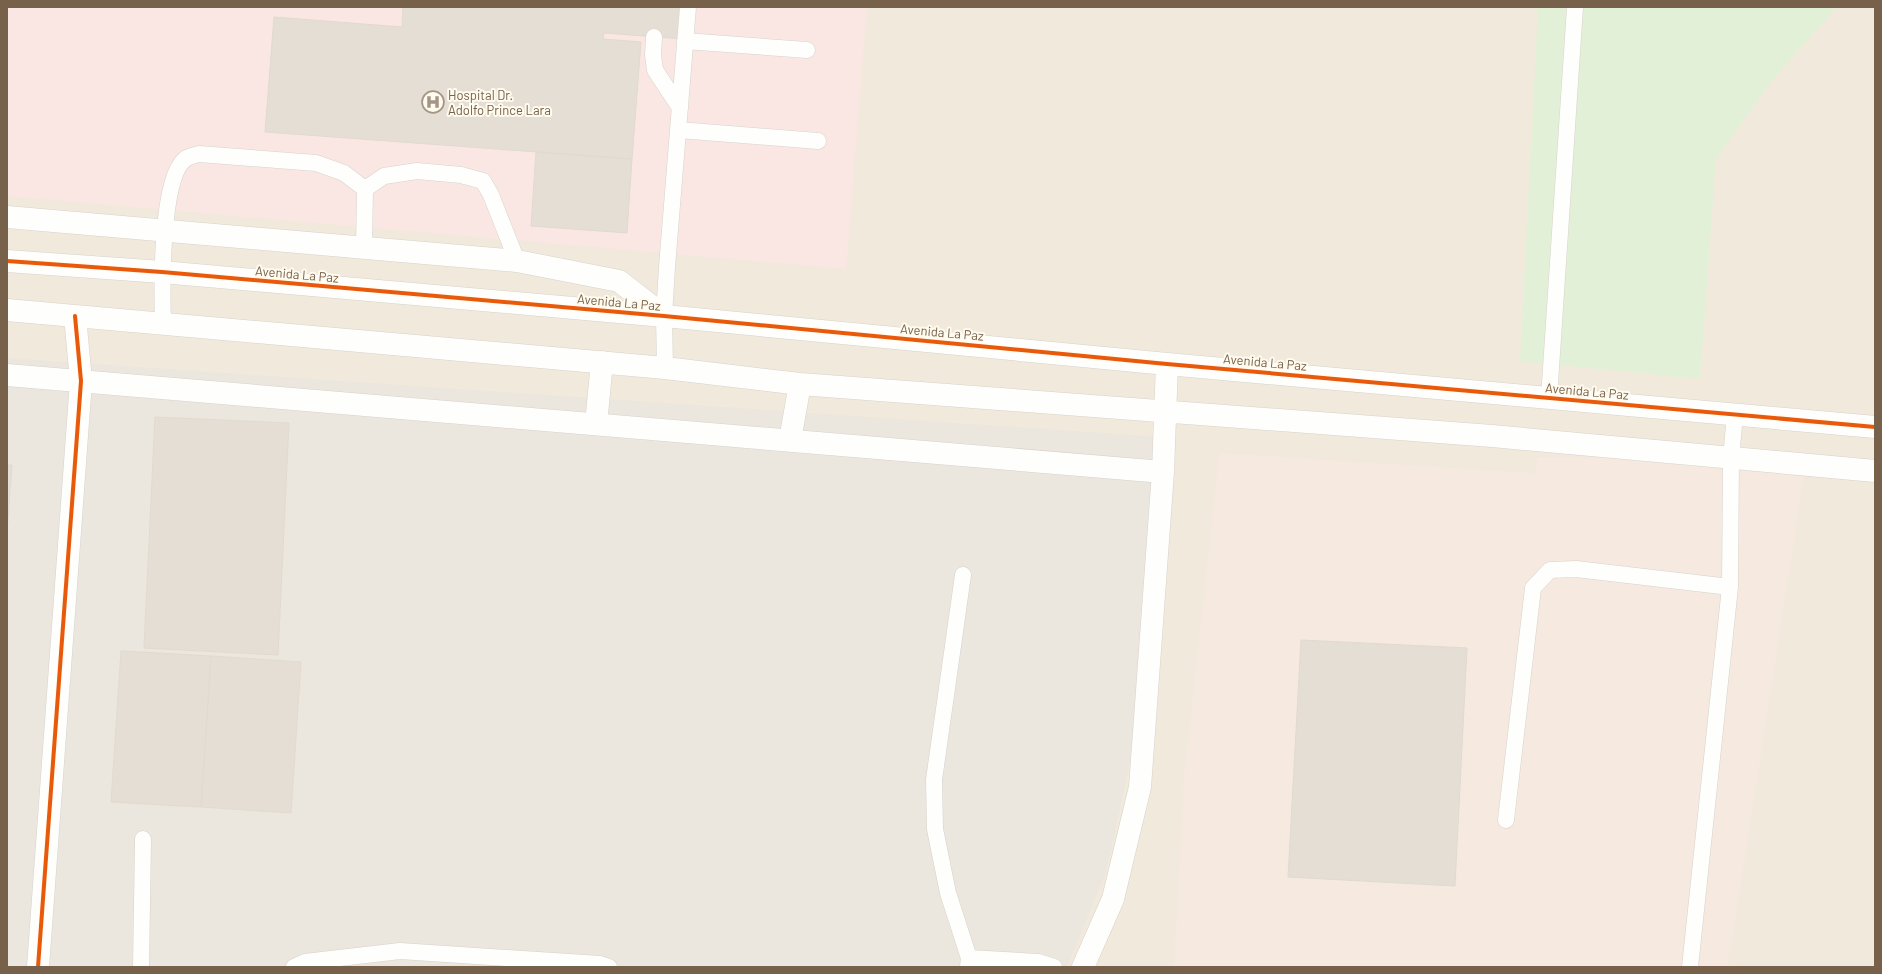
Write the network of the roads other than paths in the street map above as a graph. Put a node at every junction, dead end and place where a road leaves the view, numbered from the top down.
1 (688, 7) edge
2 (1575, 7) edge
3 (654, 37) dead end
4 (685, 41) junction
5 (807, 50) dead end
6 (680, 108) junction
7 (679, 130) junction
8 (818, 141) dead end
9 (365, 189) junction
10 (7, 218) edge
11 (164, 230) junction
12 (364, 248) junction
13 (7, 261) edge
14 (517, 261) junction
15 (162, 272) junction
16 (7, 310) edge
17 (75, 316) junction
18 (664, 316) junction
19 (162, 324) junction
20 (602, 362) junction
21 (1167, 364) junction
22 (665, 368) junction
23 (7, 375) edge
24 (81, 381) junction
25 (800, 384) junction
26 (1549, 398) junction
27 (1165, 411) junction
28 (1734, 414) junction
29 (596, 424) junction
30 (1875, 427) edge
31 (790, 440) junction
32 (1731, 458) junction
33 (1875, 471) edge
34 (1164, 472) junction
35 (963, 574) dead end
36 (1730, 587) junction
37 (1506, 820) dead end
38 (143, 839) dead end
39 (968, 963) edge
40 (38, 967) edge
41 (140, 967) edge
42 (294, 967) edge
43 (609, 967) edge
44 (1054, 967) edge
45 (1083, 967) edge
46 (1690, 967) edge

1 - 4 lane
2 - 26 lane
3 - 6 lane
4 - 5 lane
4 - 6 lane
6 - 7 lane
7 - 8 lane
7 - 18 lane
9 - 11 lane
9 - 12 lane
9 - 14 lane
10 - 11 street
11 - 12 street
11 - 15 lane
12 - 14 street
13 - 15 street, Avenida La Paz
14 - 18 street
15 - 18 street, Avenida La Paz
15 - 19 lane
16 - 17 street
17 - 19 street
17 - 24 street
18 - 21 street, Avenida La Paz
18 - 22 lane
19 - 20 street
20 - 22 street
20 - 29 street
21 - 26 street, Avenida La Paz
21 - 27 street
22 - 25 street
23 - 24 street
24 - 29 street
24 - 40 street
25 - 27 street
25 - 31 street
26 - 28 street, Avenida La Paz
27 - 32 street
27 - 34 street
28 - 30 street, Avenida La Paz
28 - 32 lane
29 - 31 street
31 - 34 street
32 - 33 street
32 - 36 lane
34 - 45 street
35 - 39 lane
36 - 37 lane
36 - 46 lane
38 - 41 lane
39 - 44 lane
42 - 43 lane

